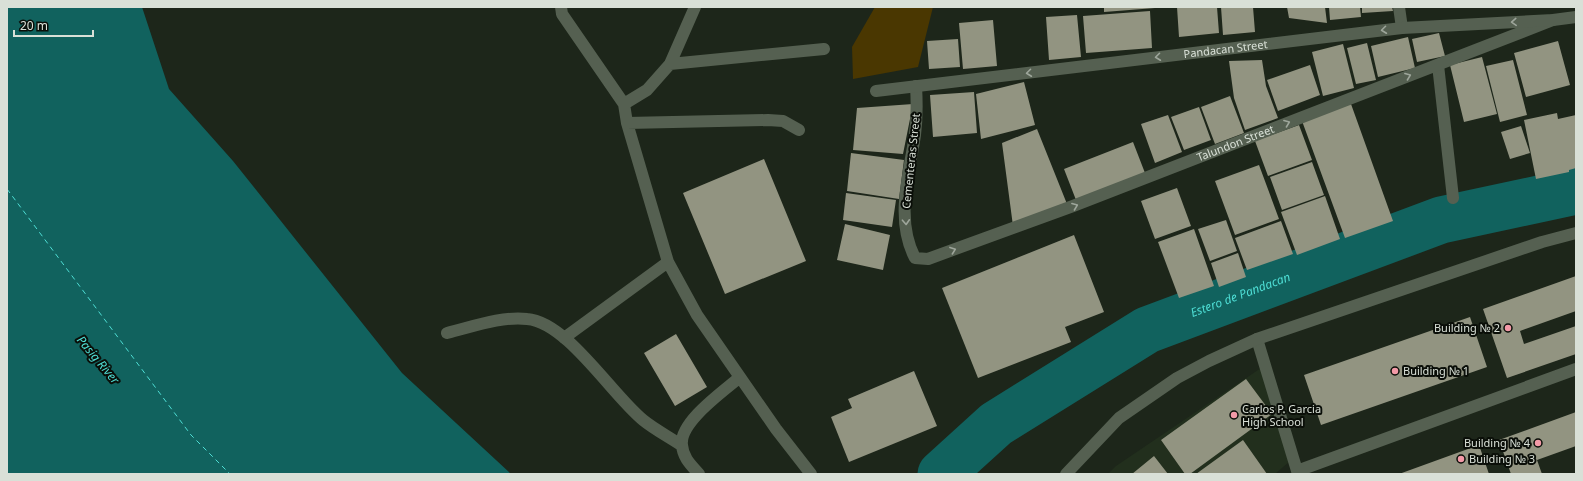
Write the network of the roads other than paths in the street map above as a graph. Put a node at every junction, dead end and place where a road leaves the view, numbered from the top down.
1 (561, 7) edge
2 (695, 7) edge
3 (1399, 7) edge
4 (1576, 17) edge
5 (1553, 20) junction
6 (1402, 28) junction
7 (824, 49) dead end
8 (670, 64) junction
9 (1438, 65) junction
10 (916, 86) junction
11 (876, 91) dead end
12 (624, 104) junction
13 (627, 123) junction
14 (799, 130) dead end
15 (1454, 198) dead end
16 (1576, 233) edge
17 (915, 258) joint
18 (668, 262) junction
19 (446, 334) dead end
20 (564, 338) junction
21 (1257, 340) junction
22 (1576, 369) edge
23 (740, 377) junction
24 (681, 444) junction
25 (1297, 472) edge
26 (699, 474) edge
27 (811, 474) edge
28 (1066, 474) edge

1 - 12 street
2 - 8 street
3 - 6 street
4 - 5 street, Pandacan Street
5 -> 6 street, Pandacan Street
5 - 9 street, Talundon Street
6 -> 10 street, Pandacan Street
7 - 8 street
8 - 12 street
9 - 15 street
17 -> 9 street, Talundon Street
10 - 11 street, Pandacan Street
10 -> 17 street, Cementeras Street
12 - 13 street
13 - 14 street
13 - 18 street
16 - 21 street
18 - 20 street
18 - 23 street
19 - 20 street
20 - 24 street
21 - 25 street
21 - 28 street
22 - 25 street
23 - 24 street
23 - 27 street
24 - 26 street

